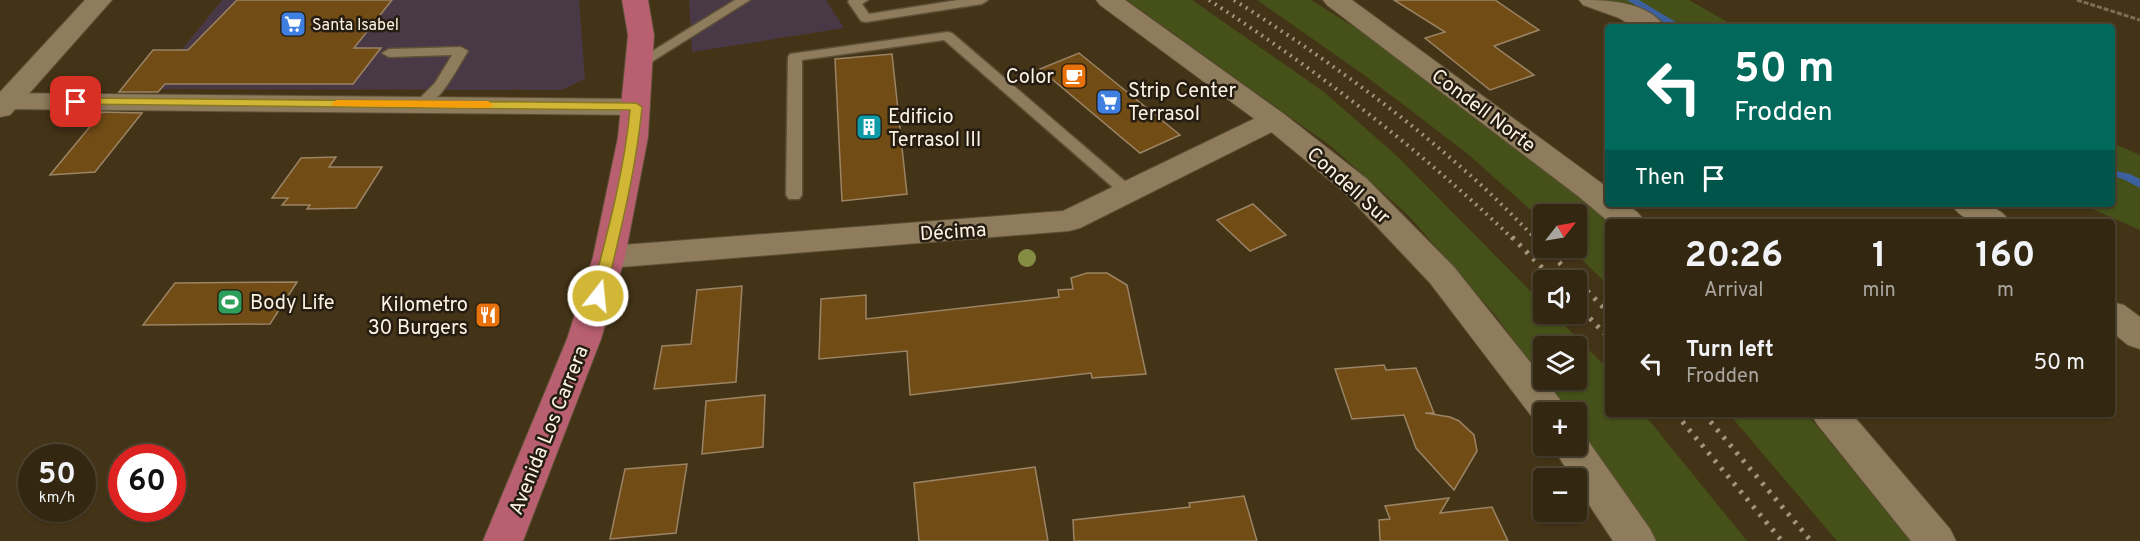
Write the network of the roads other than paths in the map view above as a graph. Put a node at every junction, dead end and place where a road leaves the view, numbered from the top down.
1 (99, 0) edge
2 (635, 0) edge
3 (744, 0) edge
4 (862, 0) edge
5 (982, 0) edge
6 (1109, 0) edge
7 (1336, 0) edge
8 (1592, 0) edge
9 (1647, 24) edge
10 (389, 53) dead end
11 (640, 63) junction
12 (2, 104) edge
13 (421, 104) junction
14 (636, 107) junction
15 (1274, 120) junction
16 (1129, 193) junction
17 (794, 195) dead end
18 (1605, 202) edge
19 (1611, 207) edge
20 (1972, 207) edge
21 (1625, 219) edge
22 (1990, 219) edge
23 (609, 257) junction
24 (2115, 316) edge
25 (2140, 336) edge
26 (1541, 402) edge
27 (1833, 417) edge
28 (1578, 456) edge
29 (503, 541) edge
30 (1636, 541) edge
31 (1936, 541) edge

1 - 12 street
2 - 11 main road, Avenida Los Carrera
3 - 11 lane
4 - 5 lane
6 - 15 street, Condell Sur
7 - 18 street, Condell Norte
8 - 9 street
10 - 13 lane
11 - 14 main road, Avenida Los Carrera
12 - 13 street
13 - 14 street
14 - 23 main road, Avenida Los Carrera
15 - 16 street, Décima
15 - 26 street, Condell Sur
16 - 17 lane
16 - 23 street, Décima
19 - 21 street, Condell Norte
20 - 22 street
23 - 29 main road, Avenida Los Carrera
24 - 25 street
27 - 31 street
28 - 30 street

